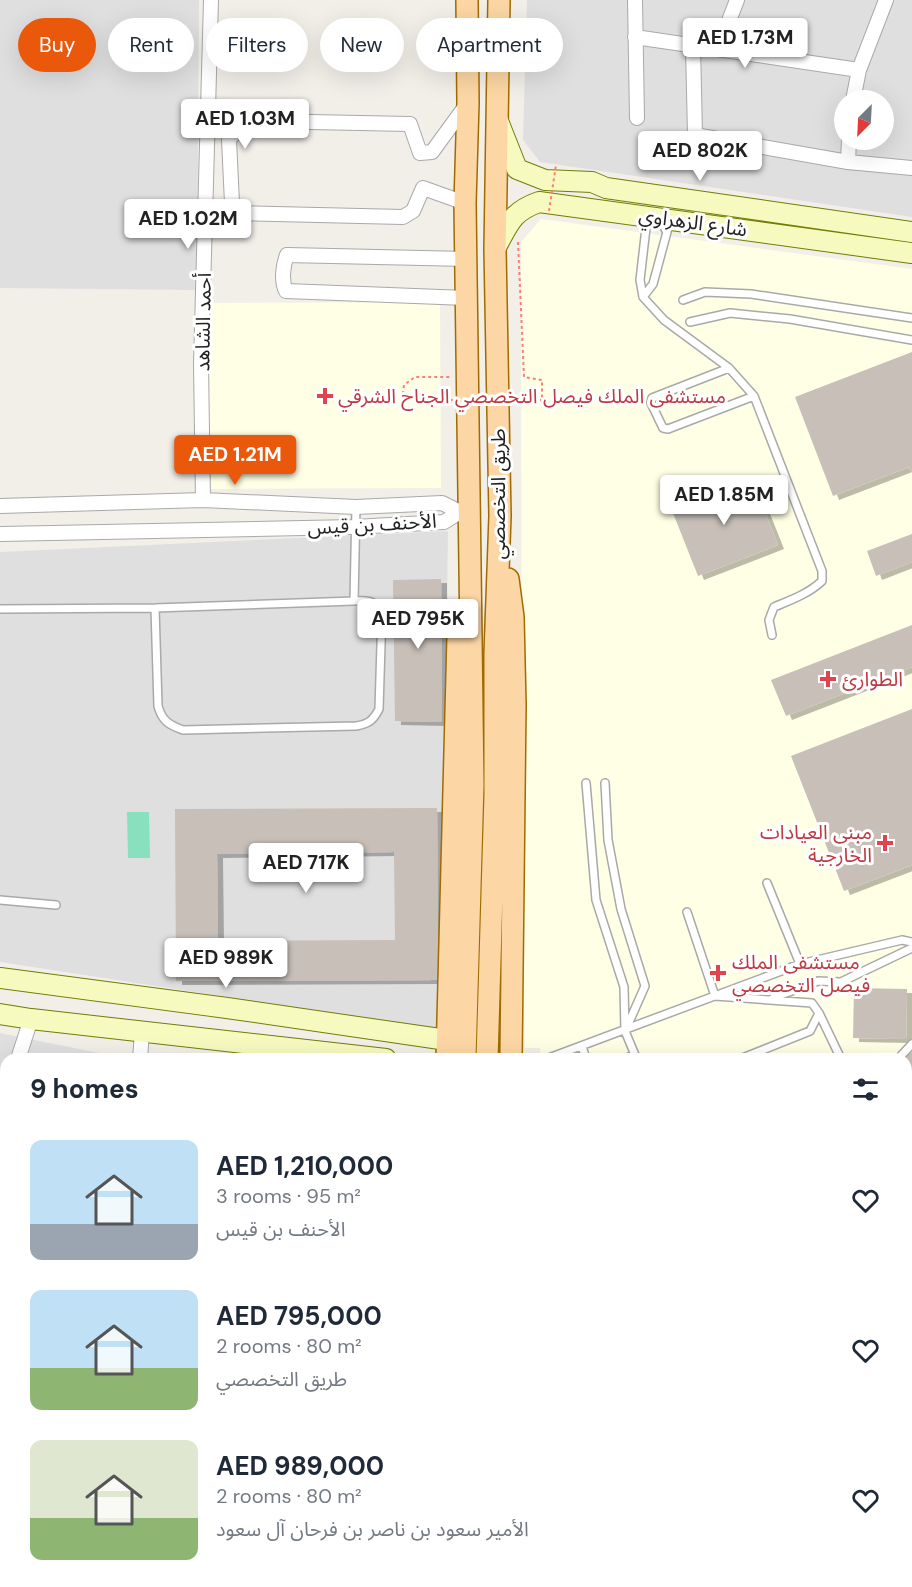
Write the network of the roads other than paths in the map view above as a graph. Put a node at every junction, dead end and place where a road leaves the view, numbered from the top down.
1 (211, 0) edge
2 (467, 0) edge
3 (499, 0) edge
4 (635, 0) edge
5 (737, 0) edge
6 (886, 0) edge
7 (636, 37) junction
8 (693, 46) junction
9 (718, 49) junction
10 (859, 70) junction
11 (855, 90) edge
12 (468, 103) junction
13 (637, 118) dead end
14 (498, 119) junction
15 (849, 150) edge
16 (848, 162) junction
17 (912, 168) edge
18 (606, 188) junction
19 (465, 203) junction
20 (603, 209) junction
21 (657, 216) junction
22 (912, 232) edge
23 (495, 249) junction
24 (912, 253) edge
25 (467, 259) junction
26 (643, 297) junction
27 (466, 298) junction
28 (683, 300) dead end
29 (912, 318) edge
30 (690, 322) dead end
31 (912, 340) edge
32 (729, 368) junction
33 (754, 396) junction
34 (203, 500) junction
35 (0, 506) edge
36 (356, 507) junction
37 (500, 516) junction
38 (465, 520) junction
39 (354, 527) junction
40 (0, 534) edge
41 (354, 601) junction
42 (154, 608) junction
43 (0, 609) edge
44 (772, 635) dead end
45 (586, 783) dead end
46 (605, 783) dead end
47 (767, 883) dead end
48 (0, 900) edge
49 (56, 905) dead end
50 (687, 912) dead end
51 (912, 942) edge
52 (912, 948) edge
53 (800, 964) junction
54 (0, 978) edge
55 (715, 996) junction
56 (770, 1000) junction
57 (819, 1013) junction
58 (0, 1014) edge
59 (31, 1019) junction
60 (512, 1027) junction
61 (625, 1031) junction
62 (142, 1032) junction
63 (582, 1046) junction
64 (447, 1050) edge
65 (20, 1053) edge
66 (140, 1053) edge
67 (332, 1053) edge
68 (465, 1053) edge
69 (487, 1053) edge
70 (512, 1053) edge
71 (518, 1053) edge
72 (563, 1053) edge
73 (584, 1053) edge
74 (634, 1053) edge
75 (755, 1053) edge
76 (838, 1053) edge

1 - 34 street, أحمد الشاهد
2 - 12 main road, طريق التخصصي
3 - 14 main road, طريق التخصصي
4 - 7 street
5 - 9 street
6 - 10 street
7 - 8 street
7 - 13 street
8 - 9 street
8 - 16 street
9 - 10 street
10 - 11 street
12 - 19 main road, طريق التخصصي
12 - 19 street
14 - 18 street
14 - 23 main road, طريق التخصصي
15 - 16 street
16 - 17 street
18 - 20 street
18 - 22 street
19 - 25 main road, طريق التخصصي
20 - 21 street, شارع الزهراوي
20 - 23 street, شارع الزهراوي
21 - 24 street, شارع الزهراوي
21 - 26 lane
21 - 26 lane
23 - 37 main road, طريق التخصصي
25 - 27 main road, طريق التخصصي
25 - 27 street
26 - 32 lane
27 - 38 main road, طريق التخصصي
28 - 29 lane
30 - 31 lane
32 - 33 lane
32 - 33 lane
33 - 44 lane
34 - 35 street, الأحنف بن قيس
34 - 36 street, الأحنف بن قيس
36 - 38 street, الأحنف بن قيس
36 - 39 lane
37 - 60 main road
37 - 69 main road, طريق التخصصي
38 - 39 street, الأحنف بن قيس
38 - 64 main road
38 - 68 main road, طريق التخصصي
39 - 40 street, الأحنف بن قيس
39 - 41 lane
41 - 42 lane
41 - 42 lane
42 - 43 lane
45 - 61 lane
46 - 61 lane
47 - 53 lane
48 - 49 lane
50 - 55 lane
51 - 53 lane
52 - 56 lane
53 - 55 lane
54 - 64 street
55 - 56 lane
55 - 61 lane
56 - 57 lane
57 - 75 lane
57 - 76 lane
58 - 59 street
59 - 62 street
59 - 65 street
60 - 70 main road
60 - 71 lane
61 - 63 lane
61 - 74 lane
62 - 66 street
62 - 67 street
63 - 72 lane
63 - 73 lane

